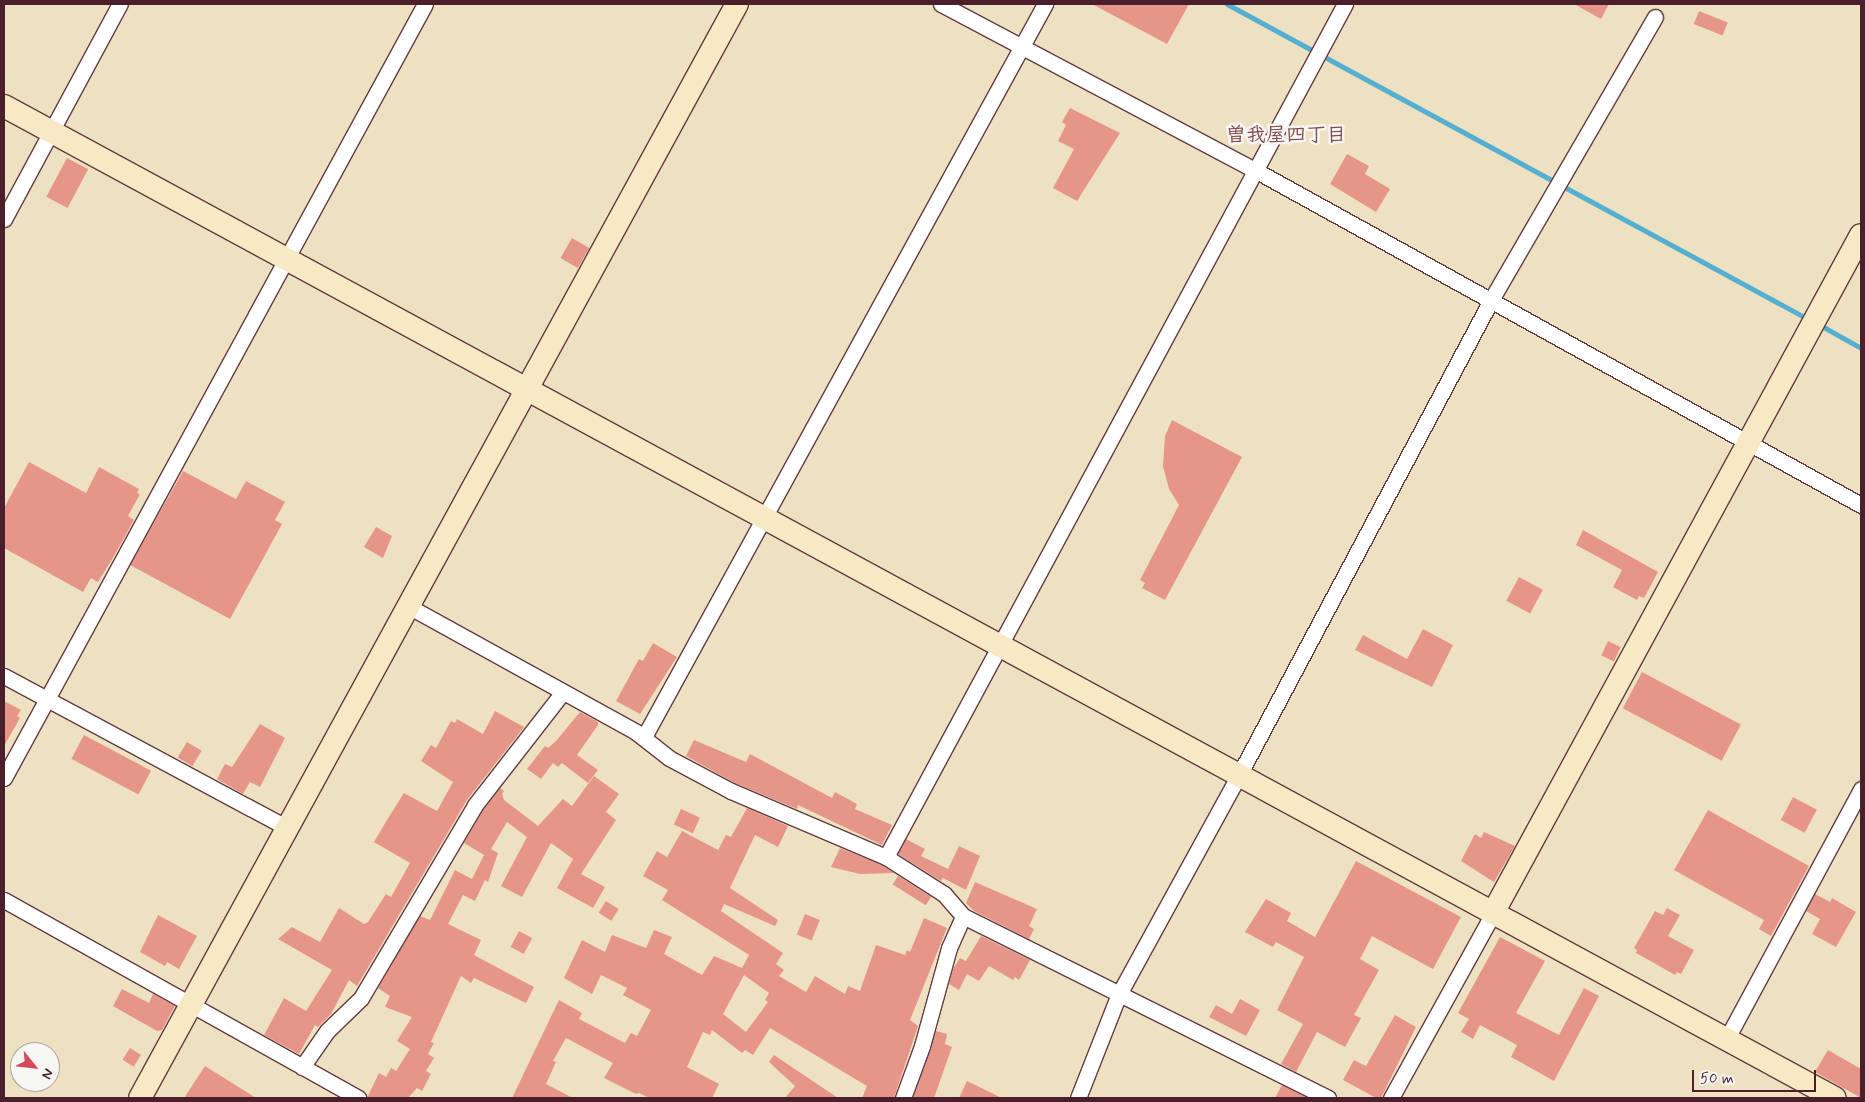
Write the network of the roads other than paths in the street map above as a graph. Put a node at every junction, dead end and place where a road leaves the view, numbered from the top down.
1 (120, 4) edge
2 (425, 4) edge
3 (737, 4) edge
4 (941, 4) edge
5 (1045, 4) edge
6 (1345, 4) edge
7 (1655, 16) dead end
8 (1021, 46) junction
9 (4, 106) edge
10 (51, 132) junction
11 (1254, 169) junction
12 (4, 219) edge
13 (1861, 235) edge
14 (288, 258) junction
15 (1491, 300) junction
16 (529, 390) junction
17 (1747, 442) junction
18 (1861, 505) edge
19 (766, 517) junction
20 (408, 606) junction
21 (1001, 645) junction
22 (4, 676) edge
23 (563, 692) junction
24 (47, 699) junction
25 (644, 737) junction
26 (1239, 775) junction
27 (4, 778) edge
28 (1861, 789) edge
29 (286, 828) junction
30 (886, 857) junction
31 (4, 900) edge
32 (1493, 912) junction
33 (963, 916) junction
34 (1119, 994) junction
35 (192, 1004) junction
36 (1726, 1040) junction
37 (302, 1067) junction
38 (140, 1098) edge
39 (358, 1098) edge
40 (904, 1098) edge
41 (1078, 1098) edge
42 (1328, 1098) edge
43 (1391, 1098) edge
44 (1835, 1098) edge

1 - 10 street
2 - 14 street
3 - 16 street
4 - 8 street
5 - 8 street
6 - 11 street
7 - 15 street
8 - 11 street
8 - 19 street
9 - 10 street
10 - 12 street
10 - 14 street
11 - 15 street
11 - 21 street
13 - 17 street
14 - 16 street
14 - 24 street
15 - 17 street
15 - 26 street
16 - 19 street
16 - 20 street
17 - 18 street
17 - 32 street
19 - 21 street
19 - 25 street
20 - 23 street
20 - 29 street
21 - 26 street
21 - 30 street
22 - 24 street
23 - 25 street
23 - 37 street
24 - 27 street
24 - 29 street
25 - 30 street
26 - 32 street
26 - 34 street
28 - 36 street
29 - 35 street
30 - 33 street
31 - 35 street
32 - 36 street
32 - 43 street
33 - 34 street
33 - 40 street
34 - 41 street
34 - 42 street
35 - 37 street
35 - 38 street
36 - 44 street
37 - 39 street

